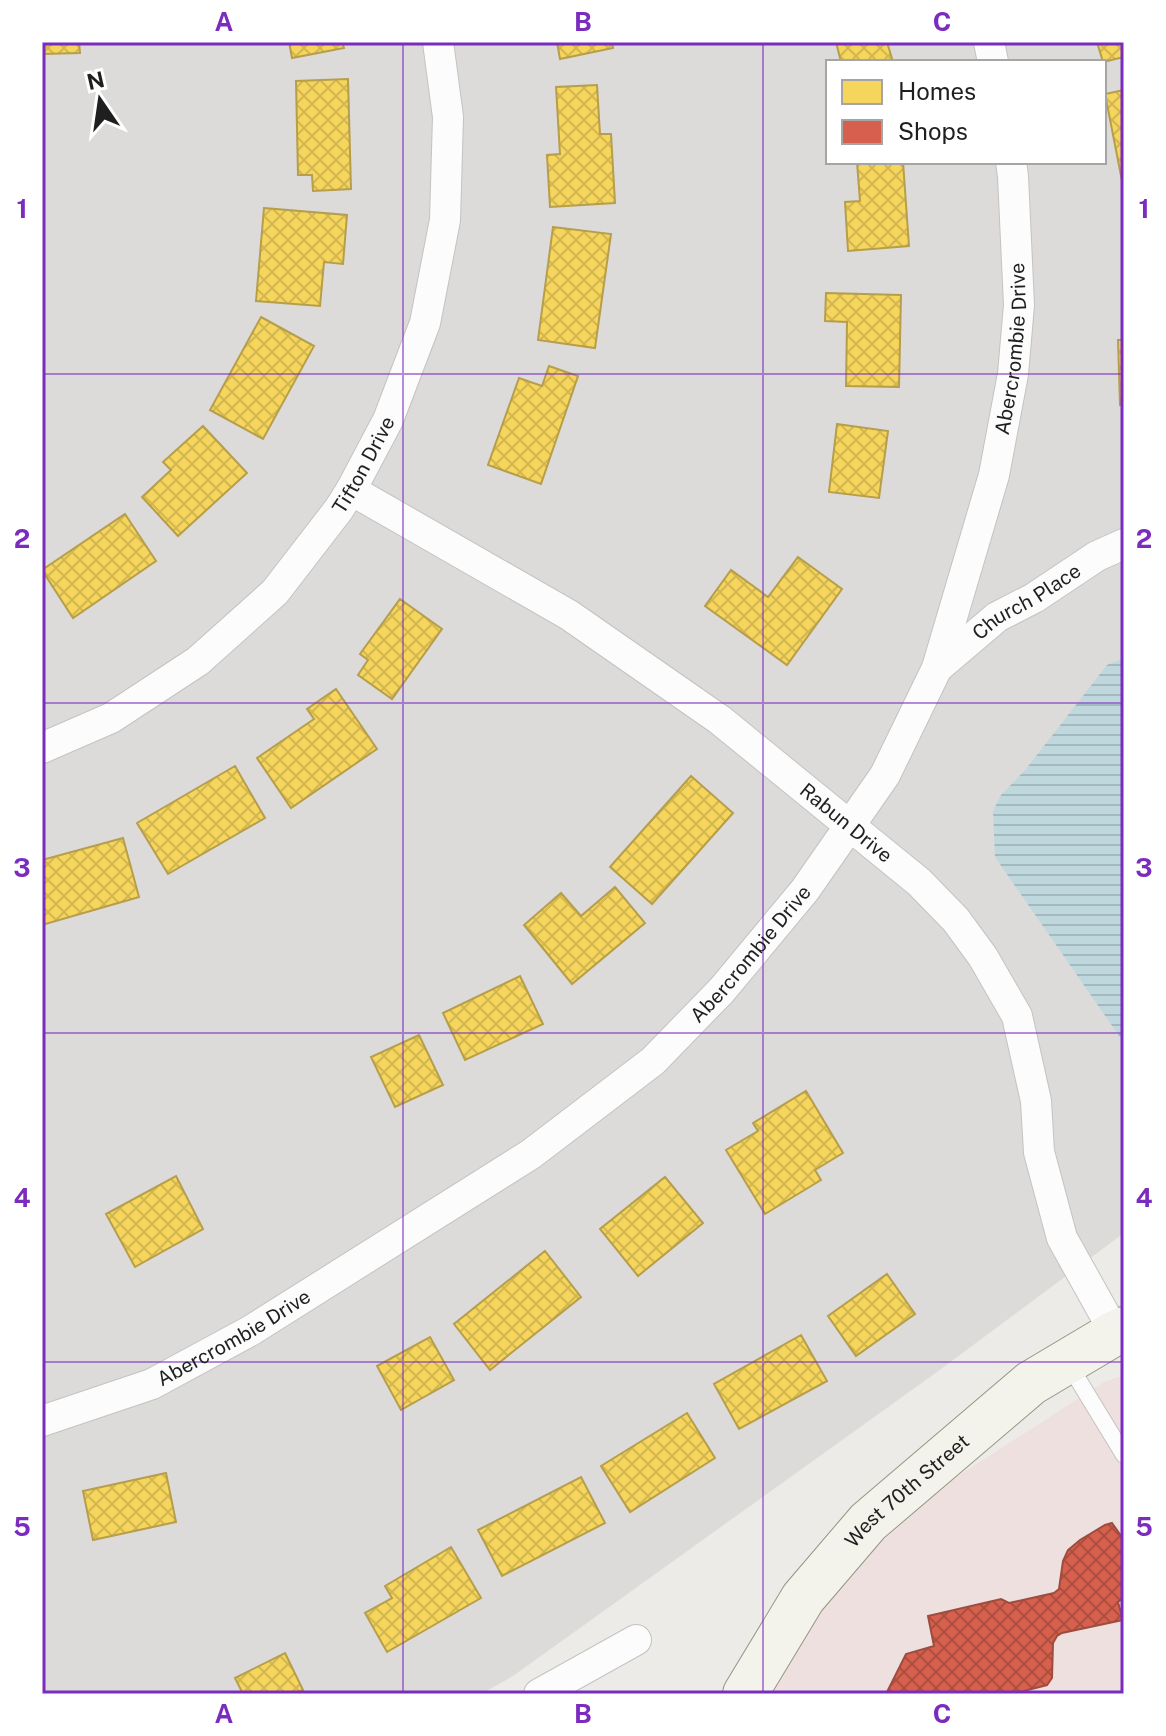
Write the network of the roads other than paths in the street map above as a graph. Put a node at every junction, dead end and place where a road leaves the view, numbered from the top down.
1 (438, 42) edge
2 (1011, 164) edge
3 (351, 490) junction
4 (1124, 544) edge
5 (937, 668) junction
6 (42, 748) edge
7 (850, 827) junction
8 (1121, 1324) edge
9 (1067, 1362) junction
10 (42, 1421) edge
11 (1124, 1455) edge
12 (636, 1640) dead end
13 (539, 1694) edge
14 (745, 1694) edge

1 - 3 street, Tifton Drive
2 - 5 street, Abercrombie Drive
3 - 6 street, Tifton Drive
3 - 7 street, Rabun Drive
4 - 5 street, Church Place
5 - 7 street, Abercrombie Drive
7 - 8 street, Rabun Drive
7 - 10 street, Abercrombie Drive
8 - 9 street, West 70th Street
9 - 11 lane
9 - 14 street, West 70th Street
12 - 13 street

